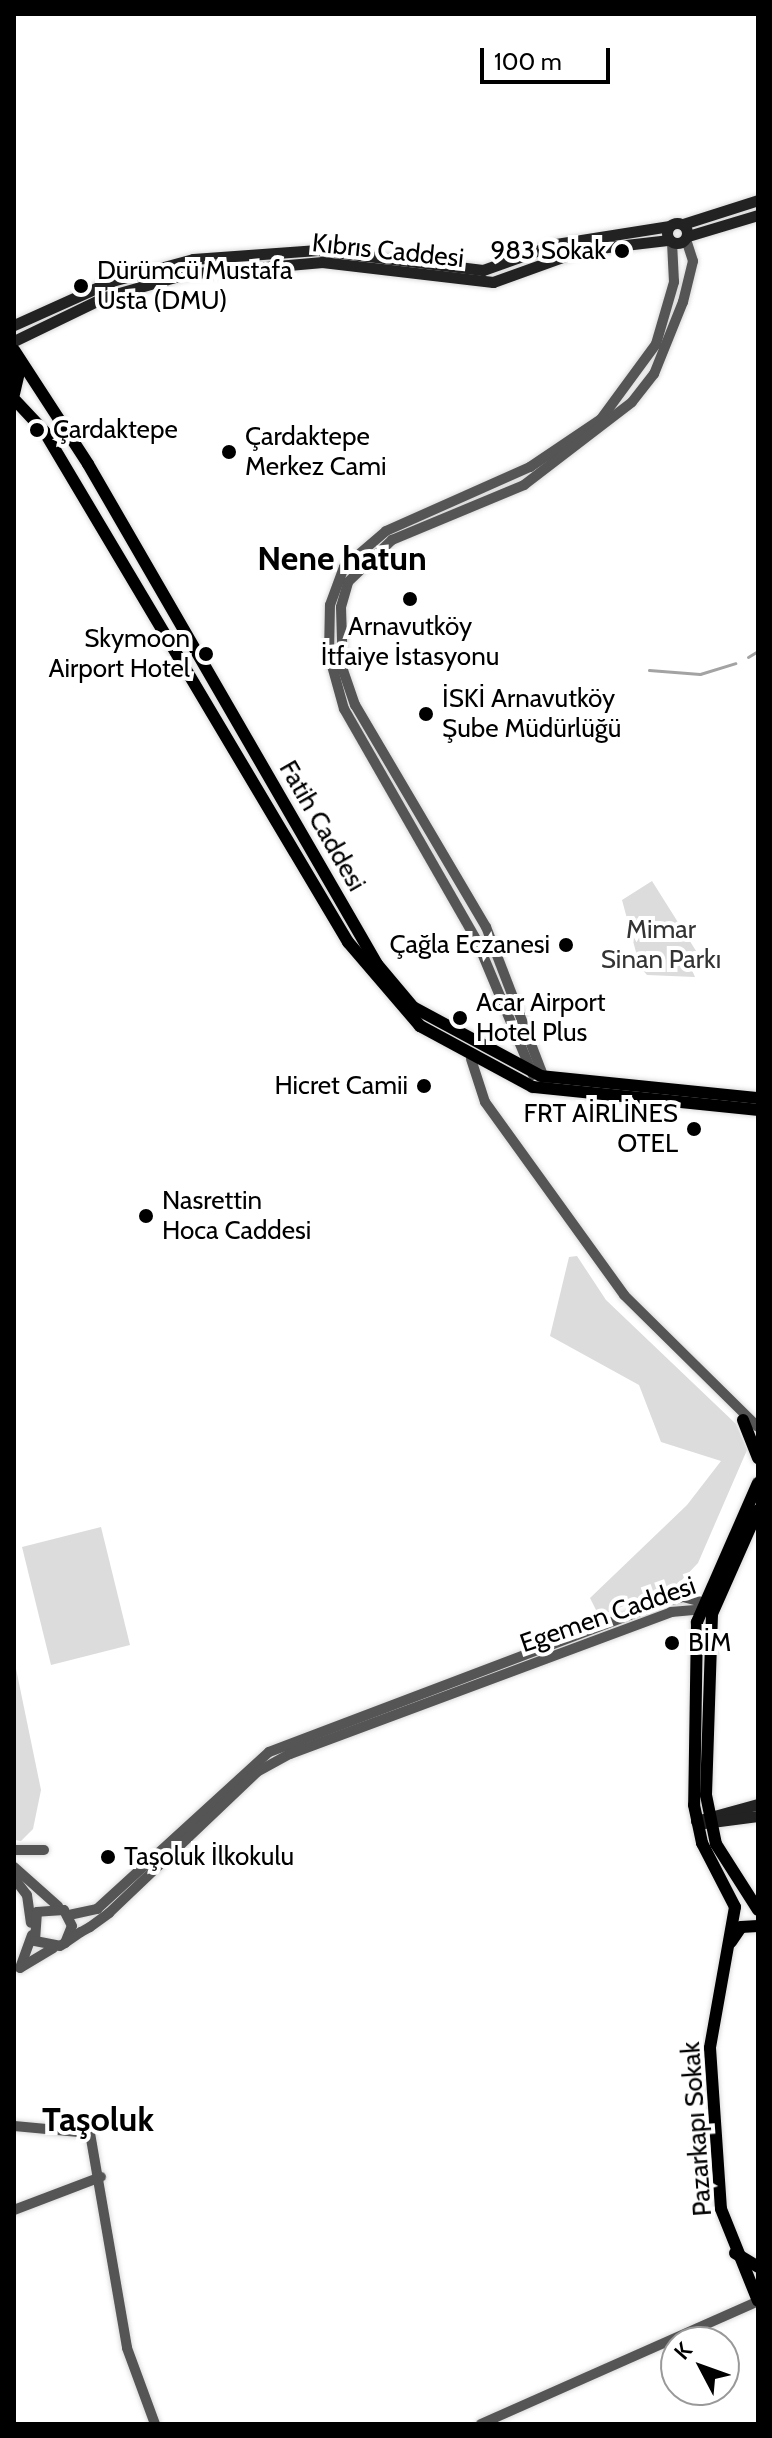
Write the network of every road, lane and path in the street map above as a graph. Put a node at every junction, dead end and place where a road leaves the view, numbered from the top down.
1 (758, 200) edge
2 (758, 215) edge
3 (683, 224) junction
4 (670, 226) junction
5 (687, 238) junction
6 (670, 241) junction
7 (14, 325) edge
8 (15, 348) edge
9 (14, 396) edge
10 (356, 721) junction
11 (471, 1059) junction
12 (540, 1081) junction
13 (758, 1098) edge
14 (758, 1110) edge
15 (743, 1420) junction
16 (758, 1427) edge
17 (758, 1458) edge
18 (758, 1483) edge
19 (758, 1510) edge
20 (706, 1606) junction
21 (758, 1804) edge
22 (758, 1816) edge
23 (705, 1821) junction
24 (14, 1850) edge
25 (44, 1850) dead end
26 (14, 1867) edge
27 (14, 1878) edge
28 (59, 1907) junction
29 (758, 1910) edge
30 (69, 1915) junction
31 (31, 1923) junction
32 (758, 1926) edge
33 (32, 1935) junction
34 (65, 1943) junction
35 (53, 1948) junction
36 (728, 1949) junction
37 (14, 2126) edge
38 (101, 2177) junction
39 (14, 2210) edge
40 (735, 2253) junction
41 (758, 2267) edge
42 (758, 2301) edge
43 (155, 2424) edge
44 (481, 2424) edge

1 - 3 main road
2 - 5 main road
3 - 4 main road
3 - 5 main road
4 - 6 main road
4 - 7 main road
5 - 6 main road, Kıbrıs Caddesi
5 - 10 street
6 - 8 main road, Kıbrıs Caddesi
6 - 10 street
8 - 9 main road
8 - 12 main road, Fatih Caddesi
9 - 11 main road, Fatih Caddesi
10 - 12 street
11 - 12 main road, Fatih Caddesi
11 - 15 street
12 - 13 main road, Fatih Caddesi
12 - 14 main road, Fatih Caddesi
15 - 16 street
15 - 17 main road
18 - 20 main road
19 - 20 main road
20 - 23 main road
20 - 30 street, Egemen Caddesi
20 - 34 street, Egemen Caddesi
21 - 23 main road
22 - 23 main road
23 - 29 main road
23 - 36 main road, Pazarkapı Sokak
24 - 25 street
26 - 28 street
27 - 31 street
28 - 30 street
28 - 31 street
30 - 34 street
31 - 33 street
32 - 36 main road
33 - 35 street
33 - 35 street
34 - 35 street
36 - 40 main road, Pazarkapı Sokak
37 - 38 street
38 - 39 street
38 - 43 street
40 - 41 main road
40 - 42 main road, Pazarkapı Sokak
42 - 44 street

